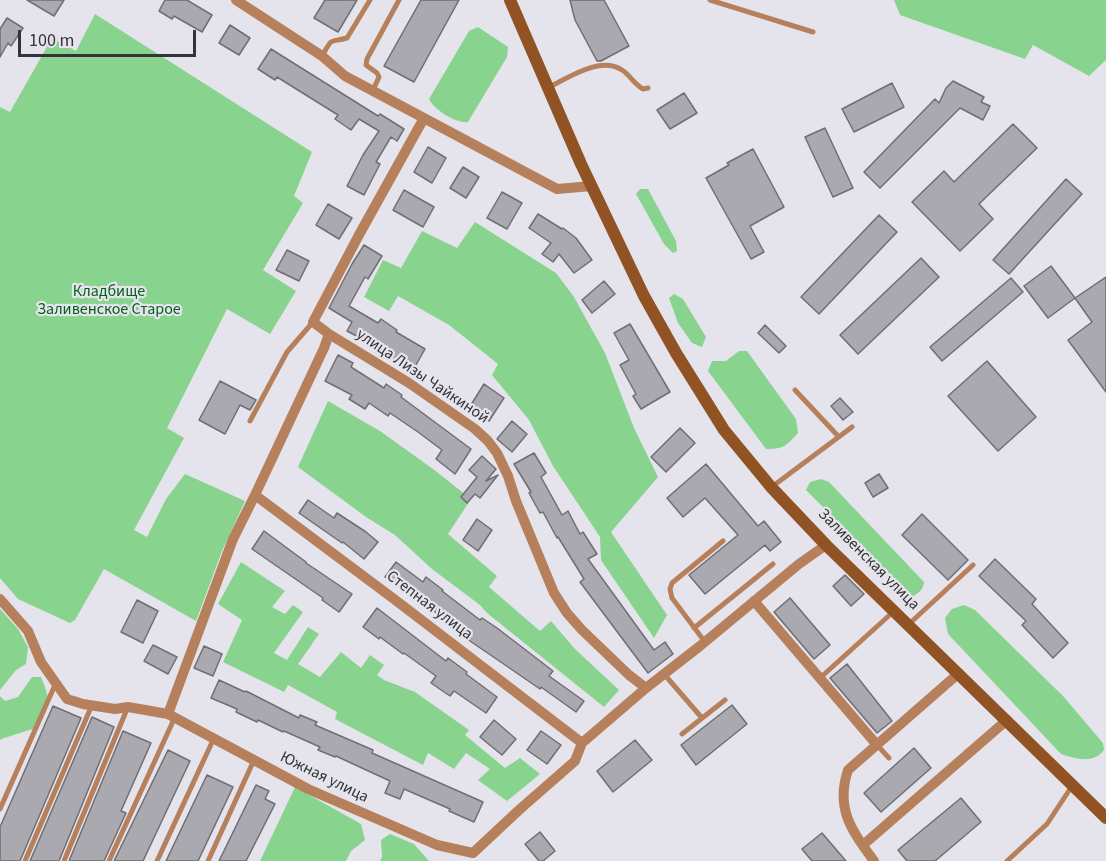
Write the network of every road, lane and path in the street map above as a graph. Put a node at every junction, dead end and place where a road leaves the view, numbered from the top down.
1 (236, 0) edge
2 (370, 0) edge
3 (399, 0) edge
4 (510, 0) edge
5 (710, 0) edge
6 (813, 32) dead end
7 (322, 56) junction
8 (548, 87) junction
9 (648, 88) dead end
10 (373, 90) junction
11 (424, 118) junction
12 (592, 186) junction
13 (313, 322) junction
14 (329, 334) junction
15 (795, 390) dead end
16 (250, 421) dead end
17 (852, 427) dead end
18 (839, 437) junction
19 (771, 488) junction
20 (255, 495) junction
21 (723, 542) dead end
22 (826, 544) junction
23 (773, 564) dead end
24 (972, 565) dead end
25 (0, 599) edge
26 (754, 601) junction
27 (894, 610) junction
28 (909, 624) junction
29 (694, 628) junction
30 (705, 642) junction
31 (959, 673) junction
32 (664, 674) junction
33 (820, 678) junction
34 (56, 684) junction
35 (646, 688) junction
36 (725, 699) dead end
37 (92, 705) junction
38 (128, 707) junction
39 (172, 715) junction
40 (702, 718) junction
41 (1007, 720) junction
42 (682, 734) dead end
43 (214, 738) junction
44 (582, 743) junction
45 (877, 745) junction
46 (889, 758) dead end
47 (254, 760) junction
48 (1073, 785) junction
49 (0, 809) edge
50 (1106, 818) edge
51 (863, 845) junction
52 (474, 858) edge
53 (26, 861) edge
54 (64, 861) edge
55 (109, 861) edge
56 (157, 861) edge
57 (208, 861) edge
58 (874, 861) edge
59 (1007, 861) edge

1 - 7 street
2 - 7 lane
3 - 10 lane
4 - 8 street, Заливенская улица
5 - 6 lane
7 - 10 street
8 - 9 lane
8 - 12 street, Заливенская улица
10 - 11 street
11 - 12 street
11 - 13 street
12 - 19 street, Заливенская улица
13 - 14 street, улица Лизы Чайкиной
13 - 16 lane
14 - 20 street
14 - 35 street, улица Лизы Чайкиной
15 - 18 lane
17 - 18 lane
18 - 19 lane
19 - 22 street, Заливенская улица
20 - 39 street
20 - 44 street, Степная улица
21 - 29 lane
22 - 26 street
22 - 27 street, Заливенская улица
23 - 29 lane
24 - 28 lane
25 - 34 street, Южная улица
26 - 30 street
26 - 33 street
27 - 28 street, Заливенская улица
27 - 33 lane
28 - 31 street, Заливенская улица
29 - 30 lane
30 - 32 street
31 - 41 street, Заливенская улица
31 - 45 street
32 - 35 street
32 - 40 lane
33 - 45 street
34 - 37 street, Южная улица
34 - 49 lane
35 - 44 street
36 - 40 lane
37 - 38 street, Южная улица
37 - 53 lane
38 - 39 street, Южная улица
38 - 54 lane
39 - 43 street, Южная улица
39 - 55 lane
40 - 42 lane
41 - 48 street, Заливенская улица
41 - 51 street
43 - 47 street, Южная улица
43 - 56 lane
44 - 52 street
45 - 46 lane
45 - 51 street
47 - 52 street, Южная улица
47 - 57 lane
48 - 50 street, Заливенская улица
48 - 59 lane
51 - 58 street

